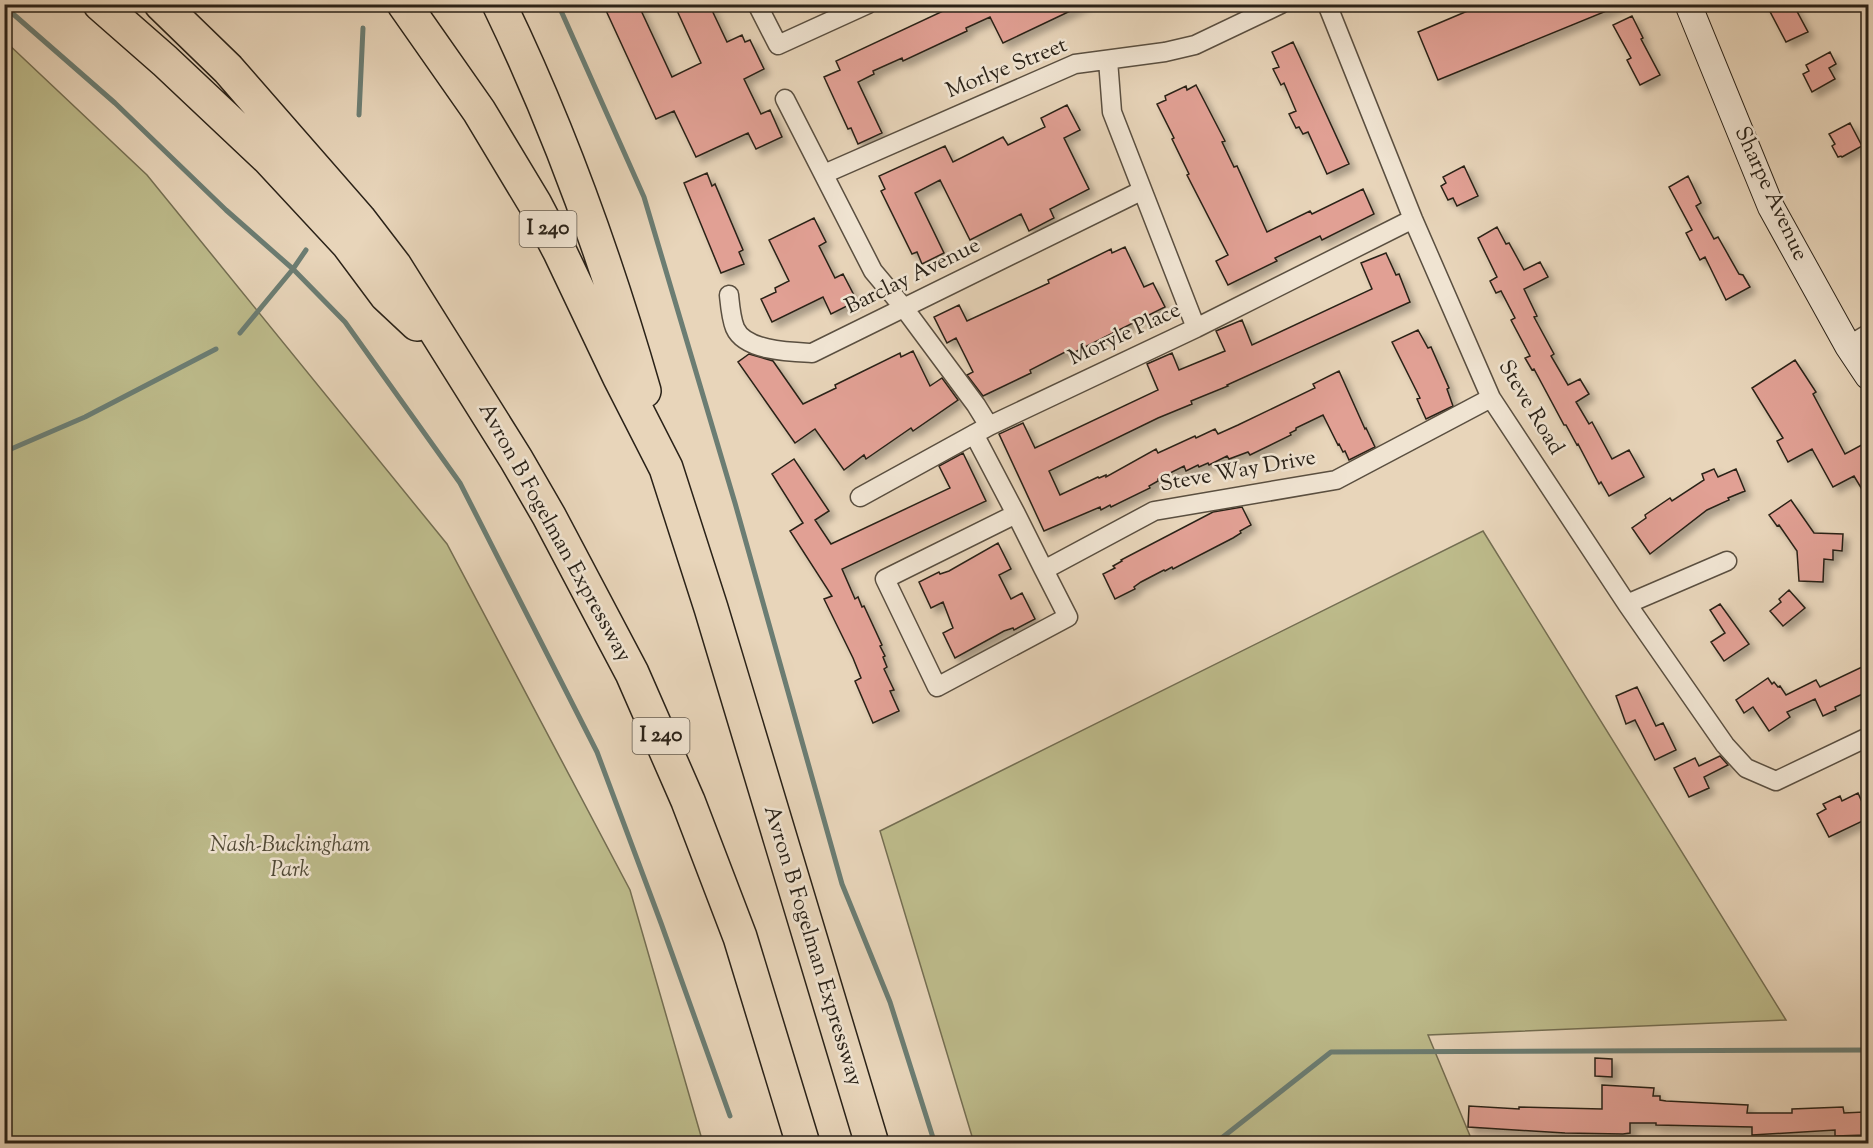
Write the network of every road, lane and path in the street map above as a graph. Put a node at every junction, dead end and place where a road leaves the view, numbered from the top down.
1 (100, 4) edge
2 (162, 4) edge
3 (404, 4) edge
4 (499, 4) edge
5 (757, 4) edge
6 (868, 4) edge
7 (1281, 4) edge
8 (1327, 4) edge
9 (1688, 4) edge
10 (1108, 60) junction
11 (785, 99) dead end
12 (824, 174) junction
13 (1141, 191) junction
14 (1413, 219) junction
15 (729, 295) dead end
16 (904, 308) junction
17 (1196, 328) junction
18 (1858, 340) edge
19 (452, 359) junction
20 (1869, 376) edge
21 (1491, 398) junction
22 (981, 430) junction
23 (666, 468) junction
24 (860, 497) dead end
25 (1016, 514) junction
26 (1727, 561) dead end
27 (1044, 570) junction
28 (1628, 604) junction
29 (1869, 737) edge
30 (803, 1143) edge
31 (872, 1143) edge

1 - 19 highway
2 - 19 highway, Avron B Fogelman Expressway / I 240
3 - 23 highway, Avron B Fogelman Expressway / I 240
4 - 23 highway
5 - 6 street
7 - 10 street, Morlye Street
8 - 14 street, Steve Road
9 - 18 street, Sharpe Avenue
10 - 12 street, Morlye Street
10 - 13 street
11 - 12 street
12 - 16 street
13 - 16 street, Barclay Avenue
13 - 17 street
14 - 17 street, Moryle Place
14 - 21 street, Steve Road
15 - 16 street, Barclay Avenue
16 - 22 street
17 - 22 street, Moryle Place
18 - 20 street, Sharpe Avenue
19 - 30 highway, Avron B Fogelman Expressway / I 240
21 - 27 street, Steve Way Drive
21 - 28 street, Steve Road
22 - 24 street, Moryle Place
22 - 25 street
23 - 31 highway, Avron B Fogelman Expressway / I 240
25 - 27 street
25 - 27 street
26 - 28 street
28 - 29 street, Steve Road

